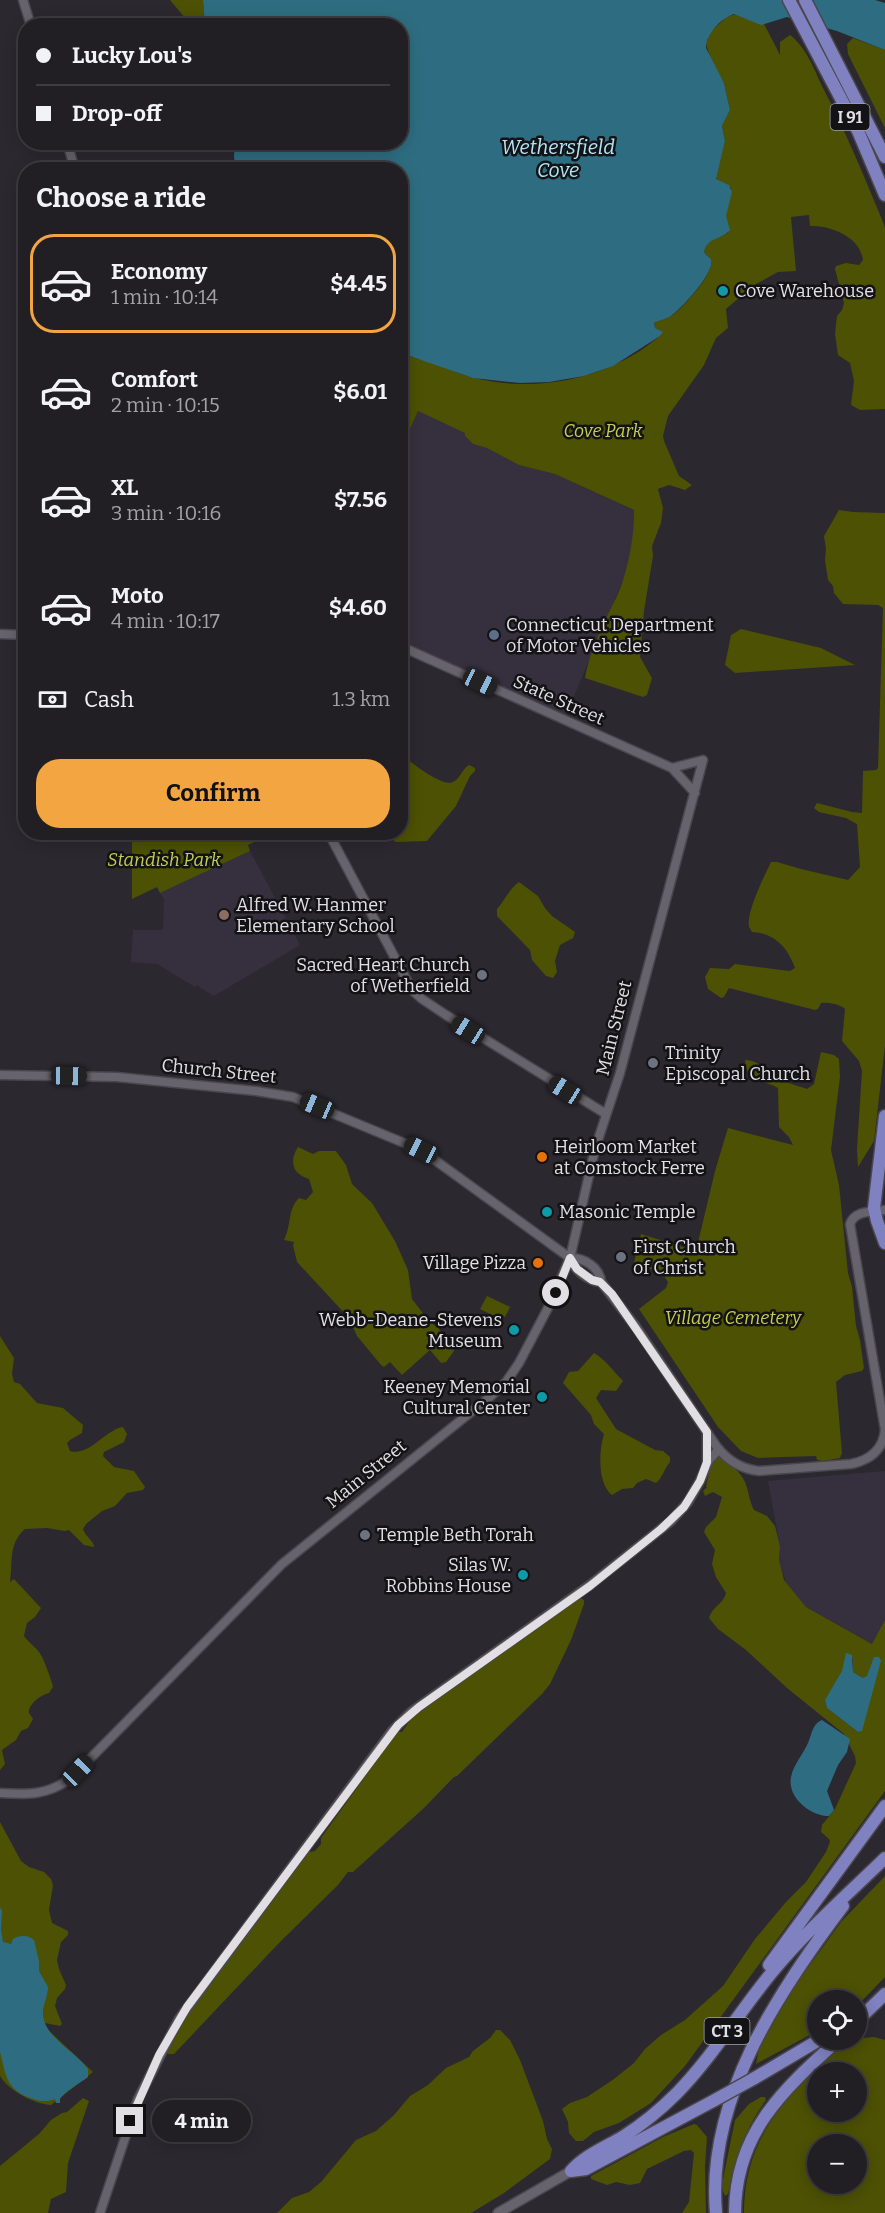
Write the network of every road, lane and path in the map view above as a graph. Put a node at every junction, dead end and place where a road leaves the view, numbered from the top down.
1 (23, 0) edge
2 (789, 0) edge
3 (805, 0) edge
4 (29, 18) edge
5 (885, 157) edge
6 (885, 195) edge
7 (0, 634) edge
8 (18, 635) edge
9 (408, 650) edge
10 (672, 768) junction
11 (695, 793) junction
12 (332, 840) edge
13 (0, 1075) edge
14 (606, 1114) junction
15 (885, 1116) edge
16 (880, 1211) edge
17 (885, 1243) edge
18 (570, 1258) junction
19 (707, 1432) junction
20 (719, 1449) junction
21 (707, 1464) junction
22 (0, 1792) edge
23 (885, 1806) edge
24 (885, 1858) edge
25 (868, 1874) junction
26 (885, 1989) edge
27 (885, 1994) edge
28 (867, 2004) edge
29 (867, 2011) edge
30 (739, 2015) junction
31 (807, 2047) edge
32 (826, 2050) edge
33 (571, 2171) junction
34 (100, 2213) edge
35 (498, 2213) edge
36 (716, 2213) edge
37 (735, 2213) edge

1 - 4 street
2 - 6 highway, I 91
3 - 5 highway, I 91
7 - 8 street
9 - 10 street, State Street
10 - 11 street, State Street
10 - 11 street, Main Street
11 - 14 street, Main Street
12 - 14 street
13 - 18 street, Church Street
14 - 18 street, Main Street
15 - 16 highway
16 - 17 highway
16 - 20 street, Church Street
18 - 19 street, Church Street
18 - 22 street, Main Street
19 - 20 street, Church Street
19 - 21 street
20 - 21 street
21 - 34 street
23 - 30 highway
24 - 25 highway, CT 3
25 - 30 highway, CT 3
25 - 36 highway
26 - 28 highway
27 - 29 highway
30 - 33 highway, CT 3
31 - 33 highway, CT 3, bridge
32 - 37 highway
33 - 35 main road, CT 3

